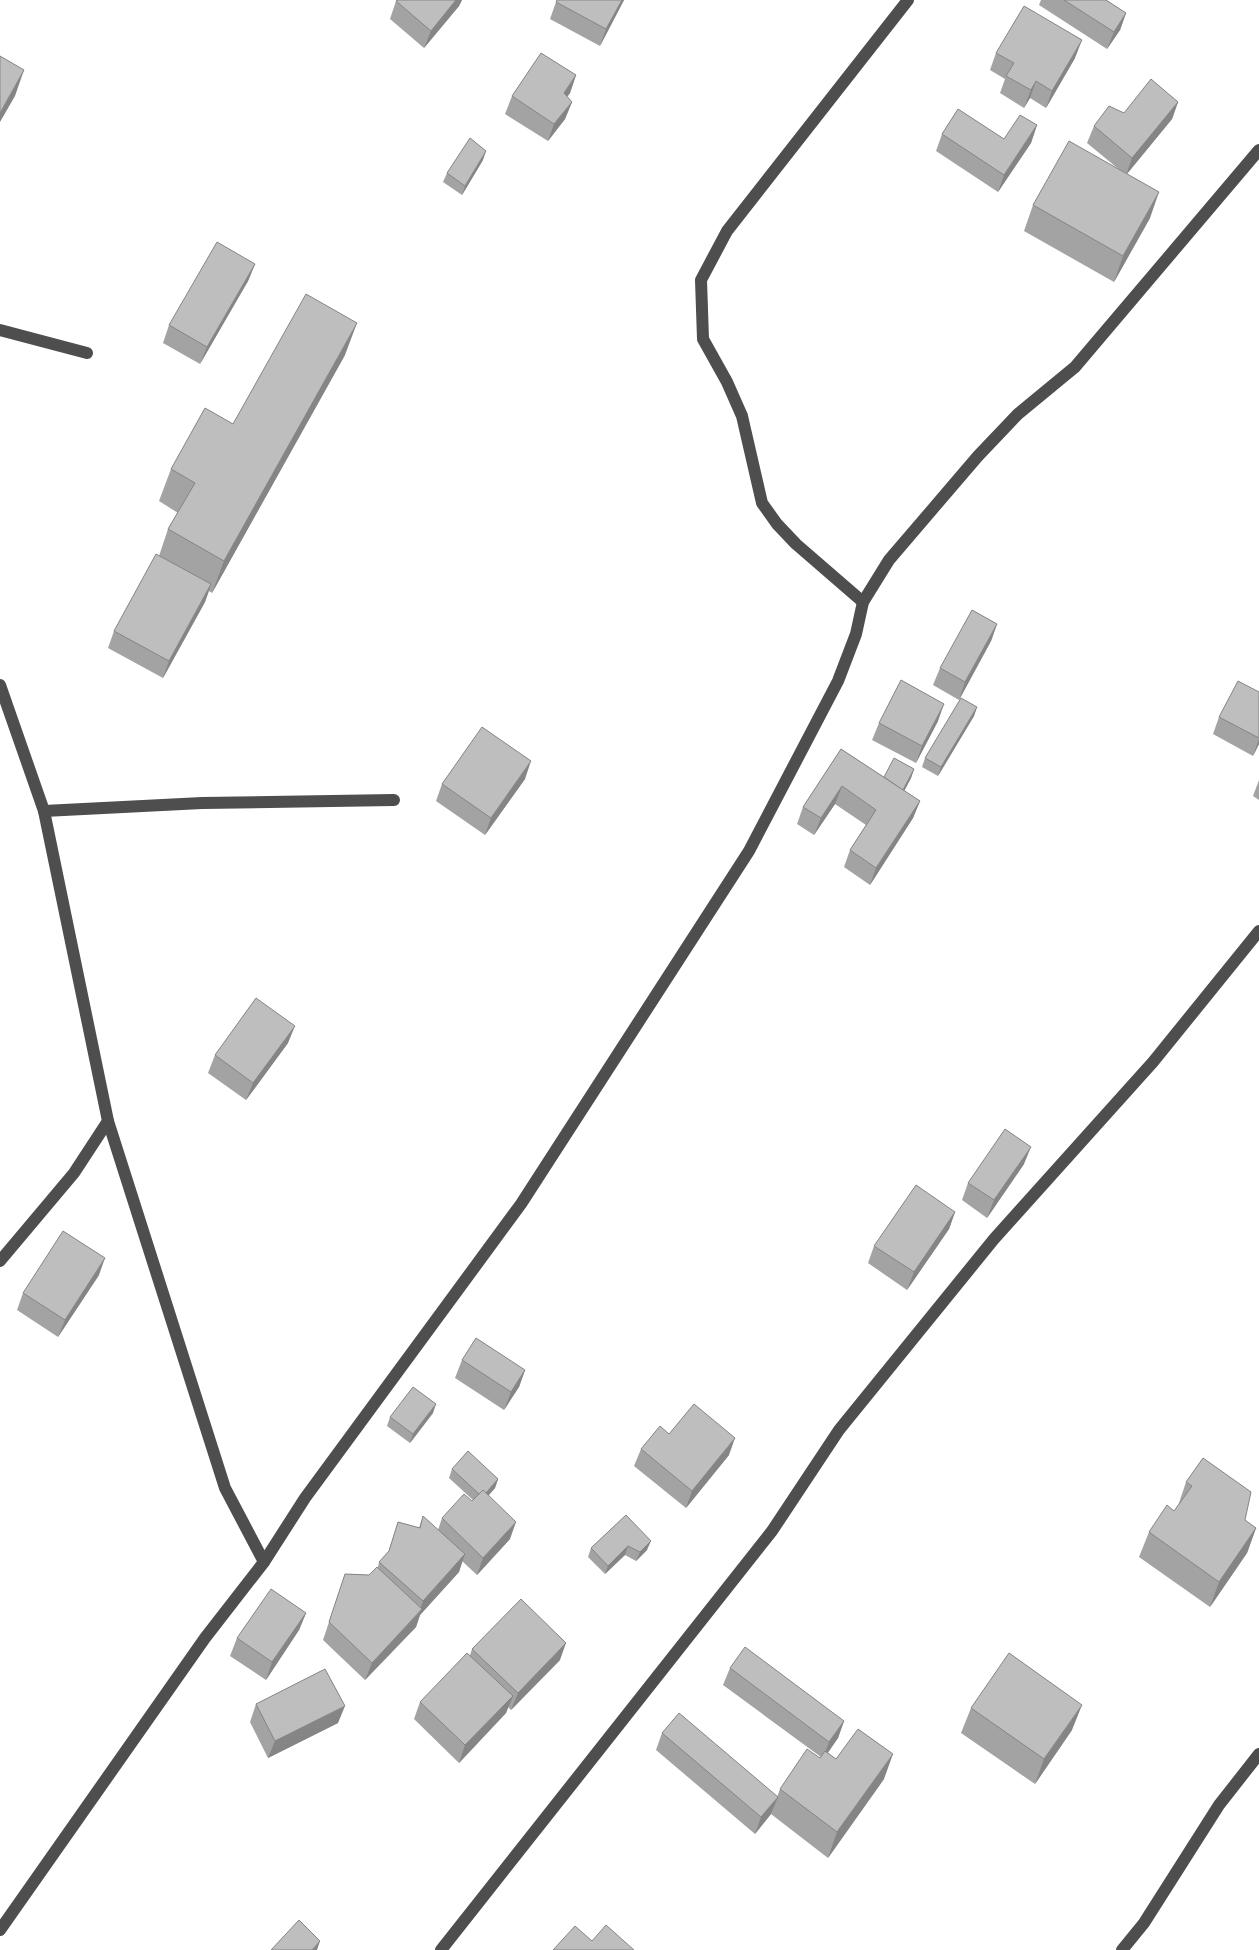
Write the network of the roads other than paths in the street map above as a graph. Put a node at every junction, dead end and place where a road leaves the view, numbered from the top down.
1 (908, 0) edge
2 (1259, 150) edge
3 (0, 330) edge
4 (87, 353) dead end
5 (862, 602) junction
6 (0, 685) edge
7 (394, 800) dead end
8 (44, 811) junction
9 (1259, 931) edge
10 (108, 1121) junction
11 (0, 1261) edge
12 (264, 1562) junction
13 (1259, 1754) edge
14 (0, 1930) edge
15 (441, 1950) edge
16 (1122, 1950) edge

1 - 5 street
2 - 5 street
3 - 4 street
5 - 12 street
6 - 8 street
7 - 8 street
8 - 10 street
9 - 15 street
10 - 11 street
10 - 12 street
12 - 14 street
13 - 16 street

